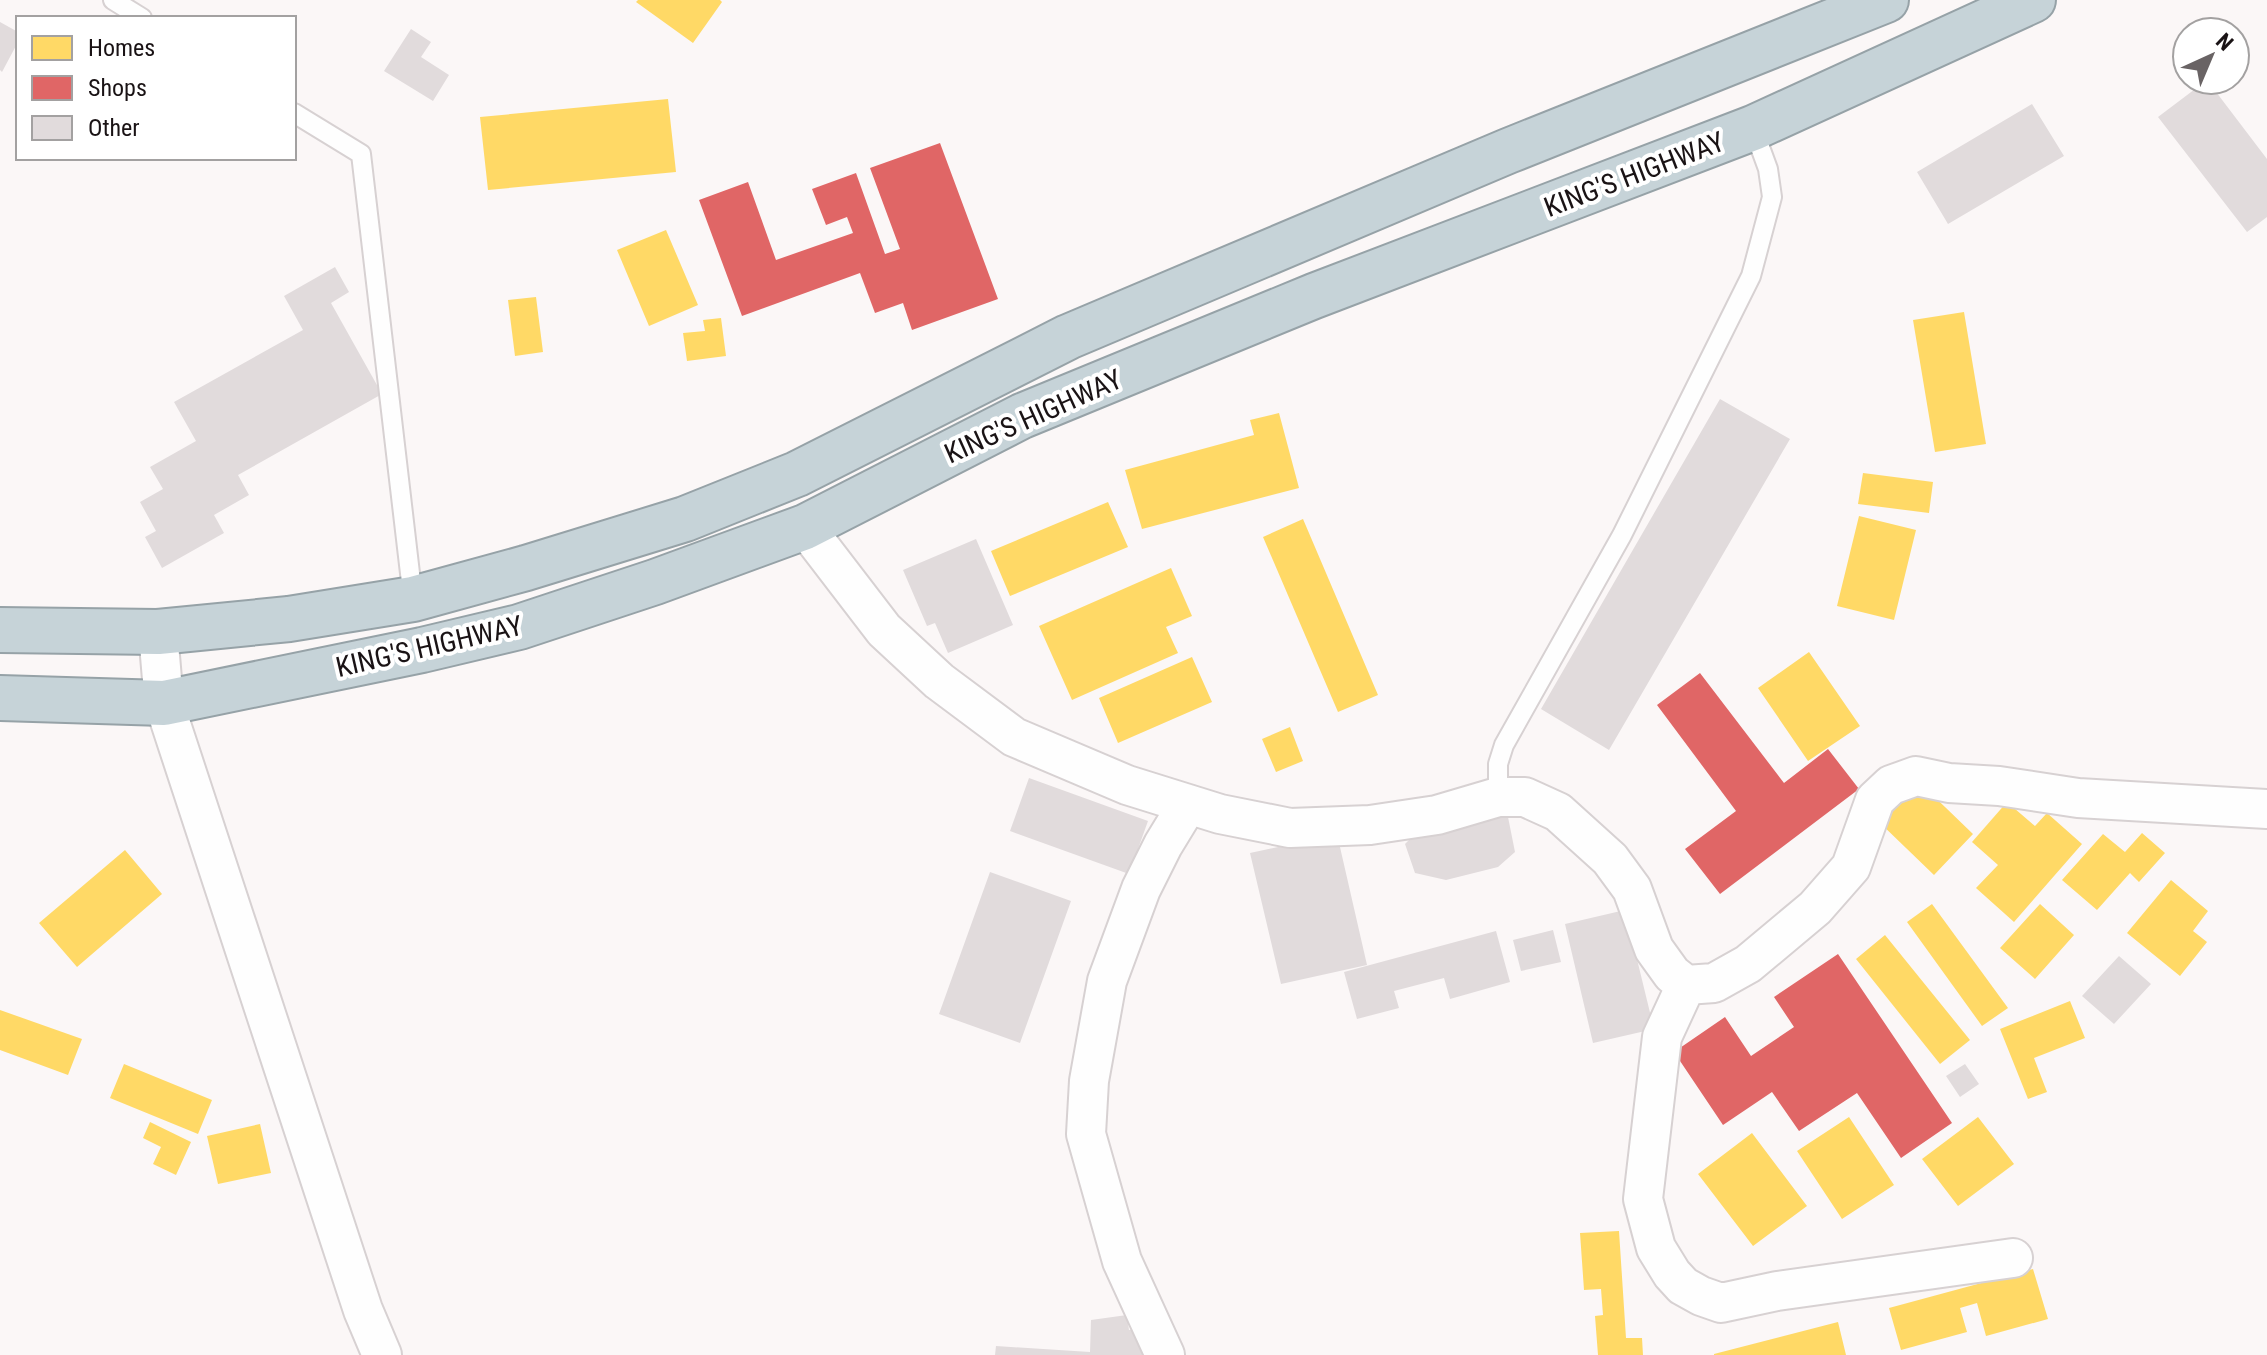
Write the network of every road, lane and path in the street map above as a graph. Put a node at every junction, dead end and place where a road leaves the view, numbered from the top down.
1 (113, 0) edge
2 (1886, 0) edge
3 (2033, 0) edge
4 (139, 16) edge
5 (296, 114) edge
6 (1753, 128) junction
7 (805, 527) junction
8 (413, 599) junction
9 (0, 630) edge
10 (158, 632) junction
11 (0, 698) edge
12 (164, 703) junction
13 (1498, 797) junction
14 (1188, 804) junction
15 (2267, 809) edge
16 (1686, 985) junction
17 (2013, 1258) dead end
18 (382, 1355) edge
19 (1165, 1355) edge

1 - 4 lane
2 - 8 highway, KING'S HIGHWAY
3 - 6 highway, KING'S HIGHWAY
5 - 8 lane
6 - 7 highway, KING'S HIGHWAY
6 - 13 lane
7 - 12 highway, KING'S HIGHWAY
7 - 14 street
8 - 10 highway, KING'S HIGHWAY
9 - 10 highway, KING'S HIGHWAY
10 - 12 street
11 - 12 highway, KING'S HIGHWAY
12 - 18 street
13 - 14 street
13 - 16 street
14 - 19 street
15 - 16 street
16 - 17 street

